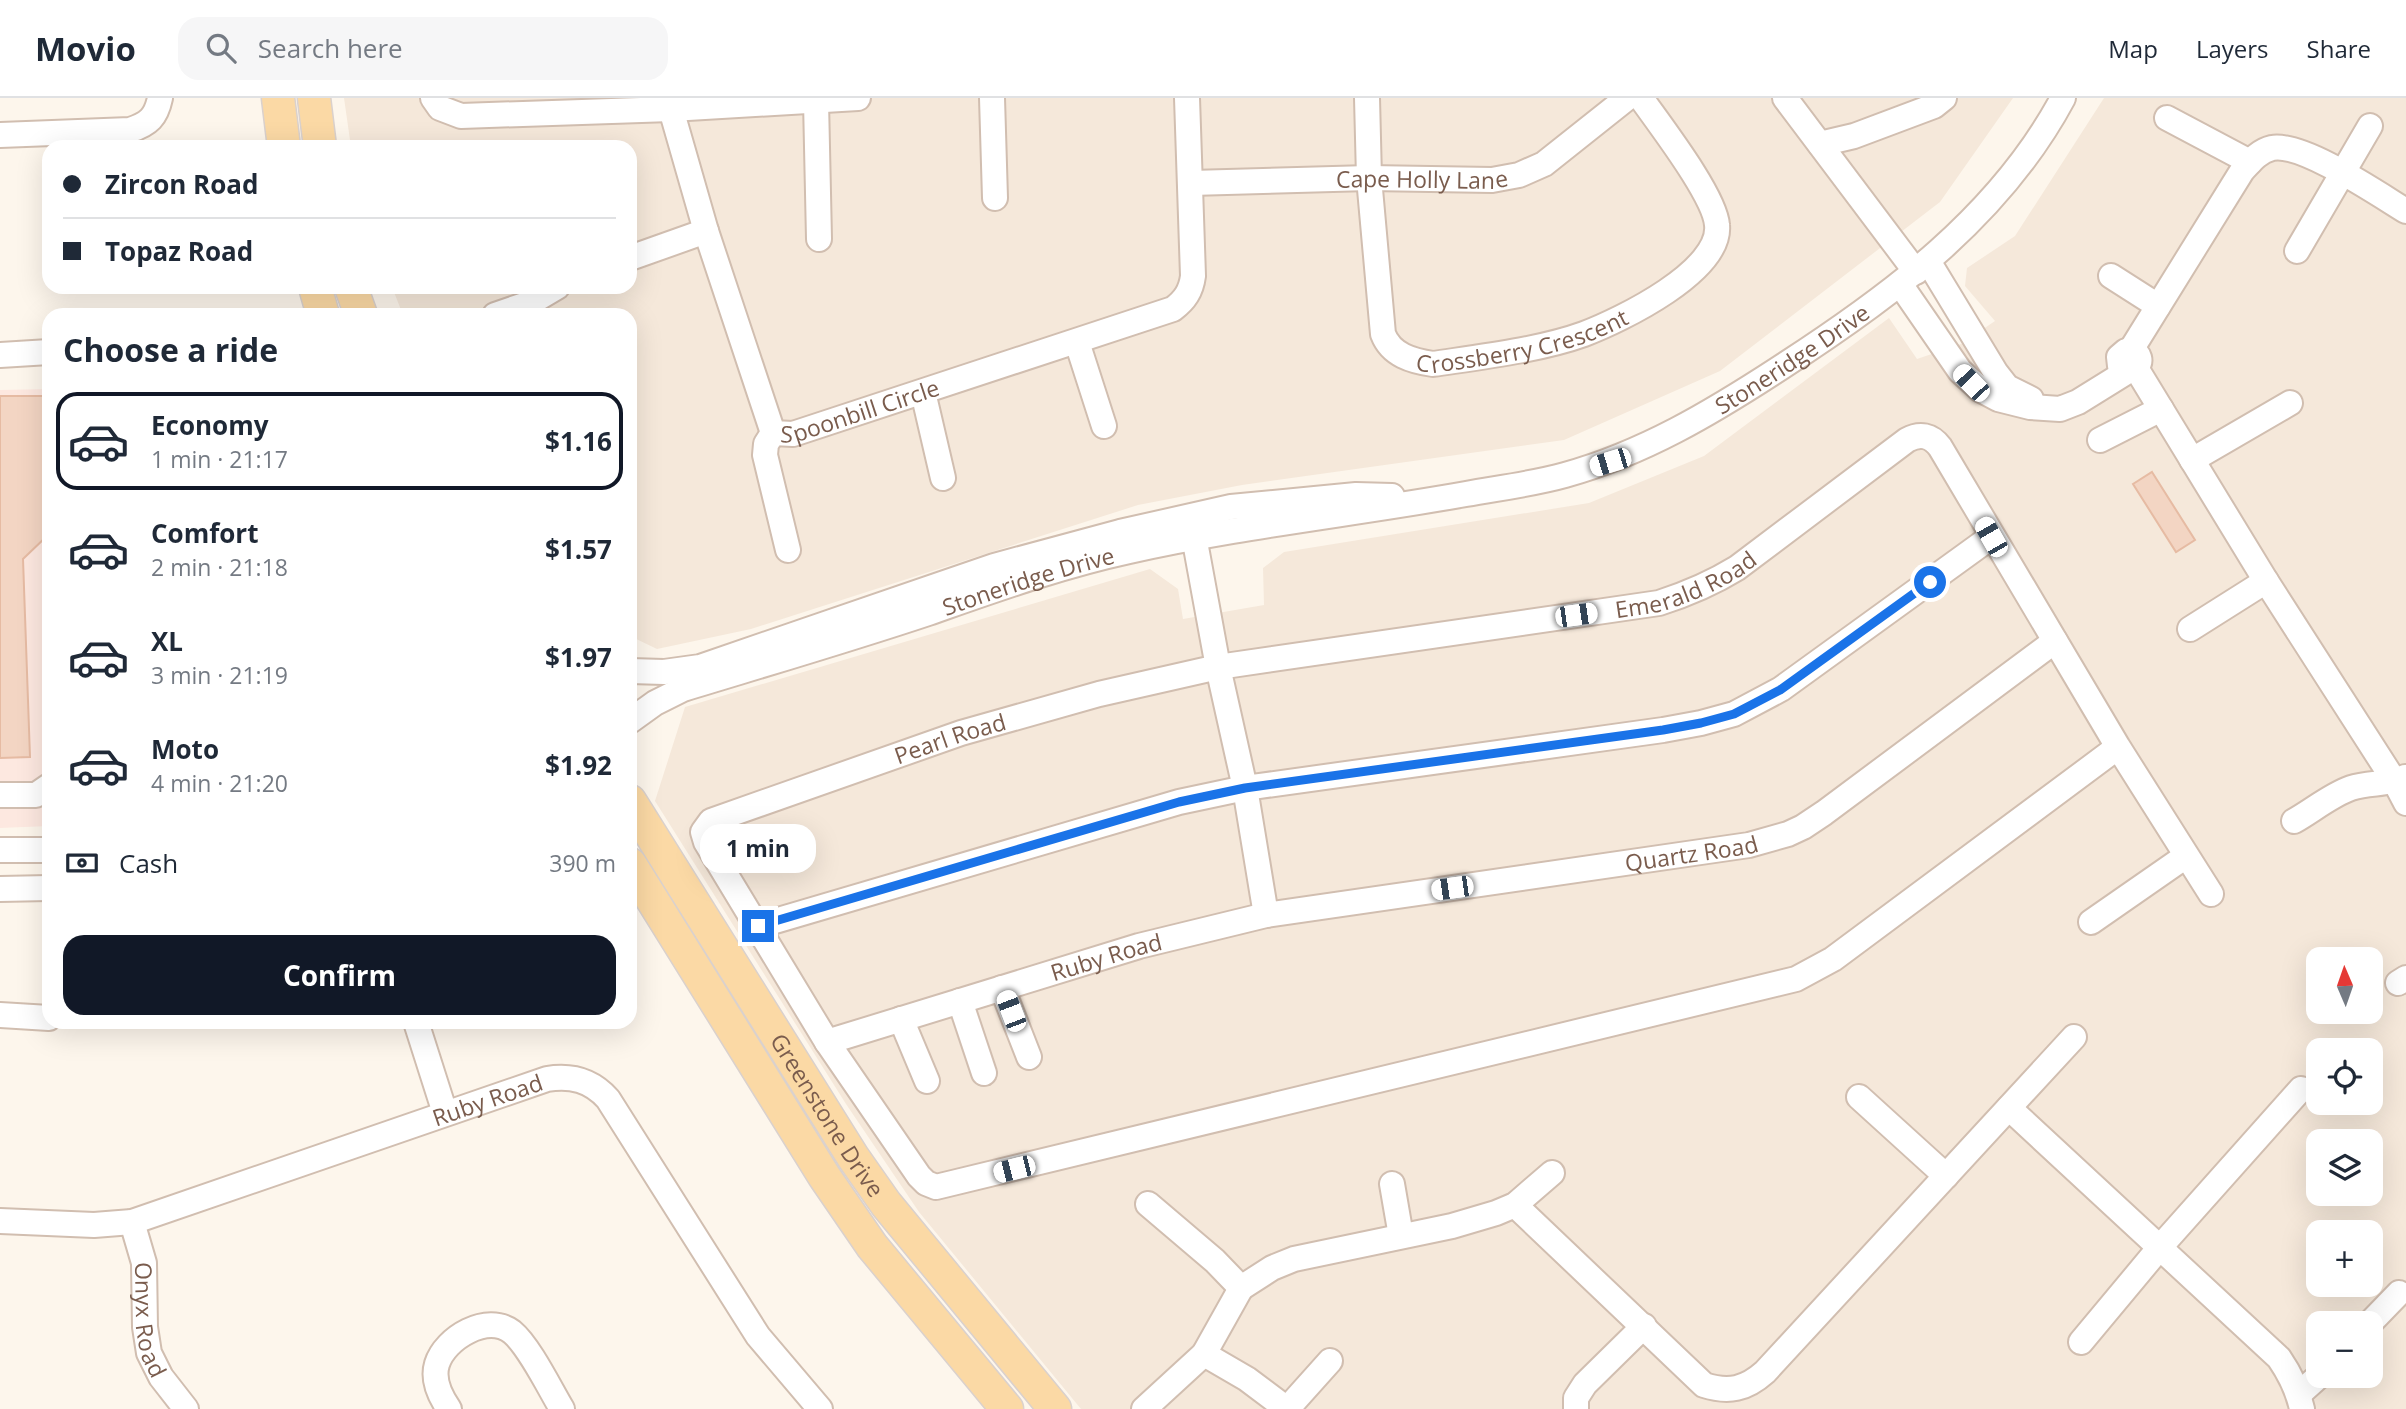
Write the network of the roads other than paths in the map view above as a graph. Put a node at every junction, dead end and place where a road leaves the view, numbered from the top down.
1 (160, 98) edge
2 (278, 98) edge
3 (314, 98) edge
4 (433, 98) edge
5 (858, 98) edge
6 (992, 98) edge
7 (1187, 98) edge
8 (1367, 98) edge
9 (1627, 98) edge
10 (1641, 98) edge
11 (1786, 98) edge
12 (1944, 98) edge
13 (2063, 98) edge
14 (816, 102) junction
15 (671, 109) junction
16 (2167, 118) dead end
17 (2370, 125) dead end
18 (0, 135) edge
19 (283, 140) edge
20 (319, 140) edge
21 (1827, 154) junction
22 (2250, 162) junction
23 (2341, 174) junction
24 (1368, 178) junction
25 (1191, 183) junction
26 (995, 198) dead end
27 (2406, 211) edge
28 (706, 231) junction
29 (819, 239) dead end
30 (2297, 251) dead end
31 (637, 256) edge
32 (1915, 272) junction
33 (2111, 276) dead end
34 (549, 294) edge
35 (2158, 306) junction
36 (533, 308) edge
37 (1077, 342) junction
38 (42, 352) edge
39 (0, 355) edge
40 (2128, 363) junction
41 (923, 392) junction
42 (2290, 403) dead end
43 (2161, 408) junction
44 (1104, 426) dead end
45 (773, 433) junction
46 (2100, 440) dead end
47 (2192, 460) junction
48 (943, 478) dead end
49 (1193, 527) junction
50 (1991, 537) junction
51 (788, 550) dead end
52 (2266, 581) junction
53 (2190, 629) dead end
54 (2055, 641) junction
55 (1218, 667) junction
56 (637, 671) edge
57 (637, 716) edge
58 (2118, 747) junction
59 (2402, 787) edge
60 (1245, 788) junction
61 (42, 791) edge
62 (0, 795) edge
63 (637, 812) edge
64 (2294, 821) dead end
65 (0, 850) edge
66 (42, 850) edge
67 (2186, 856) junction
68 (637, 875) edge
69 (42, 888) edge
70 (0, 889) edge
71 (2211, 894) dead end
72 (1266, 915) junction
73 (2091, 922) dead end
74 (758, 926) junction
75 (1002, 988) junction
76 (960, 1001) junction
77 (0, 1015) edge
78 (42, 1018) edge
79 (901, 1019) junction
80 (418, 1029) edge
81 (2074, 1037) dead end
82 (827, 1042) junction
83 (1029, 1057) dead end
84 (984, 1073) dead end
85 (927, 1081) dead end
86 (2301, 1089) dead end
87 (1859, 1097) dead end
88 (2009, 1108) junction
89 (445, 1113) junction
90 (1552, 1173) dead end
91 (1946, 1176) junction
92 (1392, 1184) dead end
93 (1148, 1204) dead end
94 (1515, 1205) junction
95 (0, 1221) edge
96 (132, 1222) junction
97 (1401, 1236) junction
98 (2161, 1246) junction
99 (1241, 1288) junction
100 (2399, 1293) dead end
101 (2382, 1311) edge
102 (1644, 1326) junction
103 (2081, 1342) dead end
104 (1204, 1354) junction
105 (1330, 1361) dead end
106 (2301, 1402) edge
107 (186, 1409) edge
108 (449, 1409) edge
109 (562, 1409) edge
110 (820, 1409) edge
111 (1007, 1409) edge
112 (1055, 1409) edge
113 (1144, 1409) edge
114 (1287, 1409) edge
115 (1576, 1409) edge

1 - 18 street
2 - 19 main road
3 - 20 main road
4 - 15 street
5 - 14 street
6 - 26 street
7 - 25 street, Spoonbill Circle
8 - 24 street, Crossberry Crescent
9 - 24 street, Cape Holly Lane
10 - 24 street, Crossberry Crescent
11 - 21 street
12 - 21 street
13 - 32 street, Stoneridge Drive
14 - 15 street
14 - 29 street
15 - 28 street, Spoonbill Circle
16 - 22 street
17 - 23 street
21 - 32 street
22 - 23 street
22 - 35 street
23 - 27 street
23 - 30 street
24 - 25 street, Cape Holly Lane
25 - 37 street, Spoonbill Circle
28 - 31 street
28 - 45 street, Spoonbill Circle
32 - 40 street
32 - 40 street
32 - 49 street, Stoneridge Drive
33 - 35 street
34 - 36 street
35 - 40 street
37 - 41 street, Spoonbill Circle
37 - 44 street
38 - 39 street
40 - 43 street
41 - 45 street, Spoonbill Circle
41 - 48 street
42 - 47 street
43 - 46 street
43 - 47 street
45 - 51 street
47 - 52 street
49 - 55 street
49 - 56 street, Stoneridge Drive
49 - 57 street, Stoneridge Drive
50 - 54 street
50 - 55 street, Emerald Road
50 - 60 street
52 - 53 street
52 - 59 street
54 - 58 street
54 - 72 street, Quartz Road
55 - 60 street
55 - 74 street, Pearl Road
58 - 67 street
58 - 82 street
59 - 64 street
60 - 72 street
60 - 74 street
61 - 62 street
63 - 112 main road, Greenstone Drive
65 - 66 street
67 - 71 street
67 - 73 street
68 - 111 main road, Greenstone Drive
69 - 70 street
72 - 75 street, Ruby Road
74 - 82 street
75 - 76 street, Ruby Road
75 - 83 street
76 - 79 street, Ruby Road
76 - 84 street
77 - 78 street
79 - 82 street, Ruby Road
79 - 85 street
80 - 89 street
81 - 88 street
86 - 98 street
87 - 91 street
88 - 91 street
88 - 98 street
89 - 96 street, Ruby Road
89 - 110 street, Ruby Road
90 - 94 street
91 - 102 street
92 - 97 street
93 - 99 street
94 - 97 street
94 - 102 street
95 - 96 street, Ruby Road
96 - 107 street, Onyx Road
97 - 99 street
98 - 103 street
98 - 106 street
99 - 104 street
100 - 101 street
102 - 115 street
104 - 113 street
104 - 114 street
105 - 114 street
108 - 109 street

